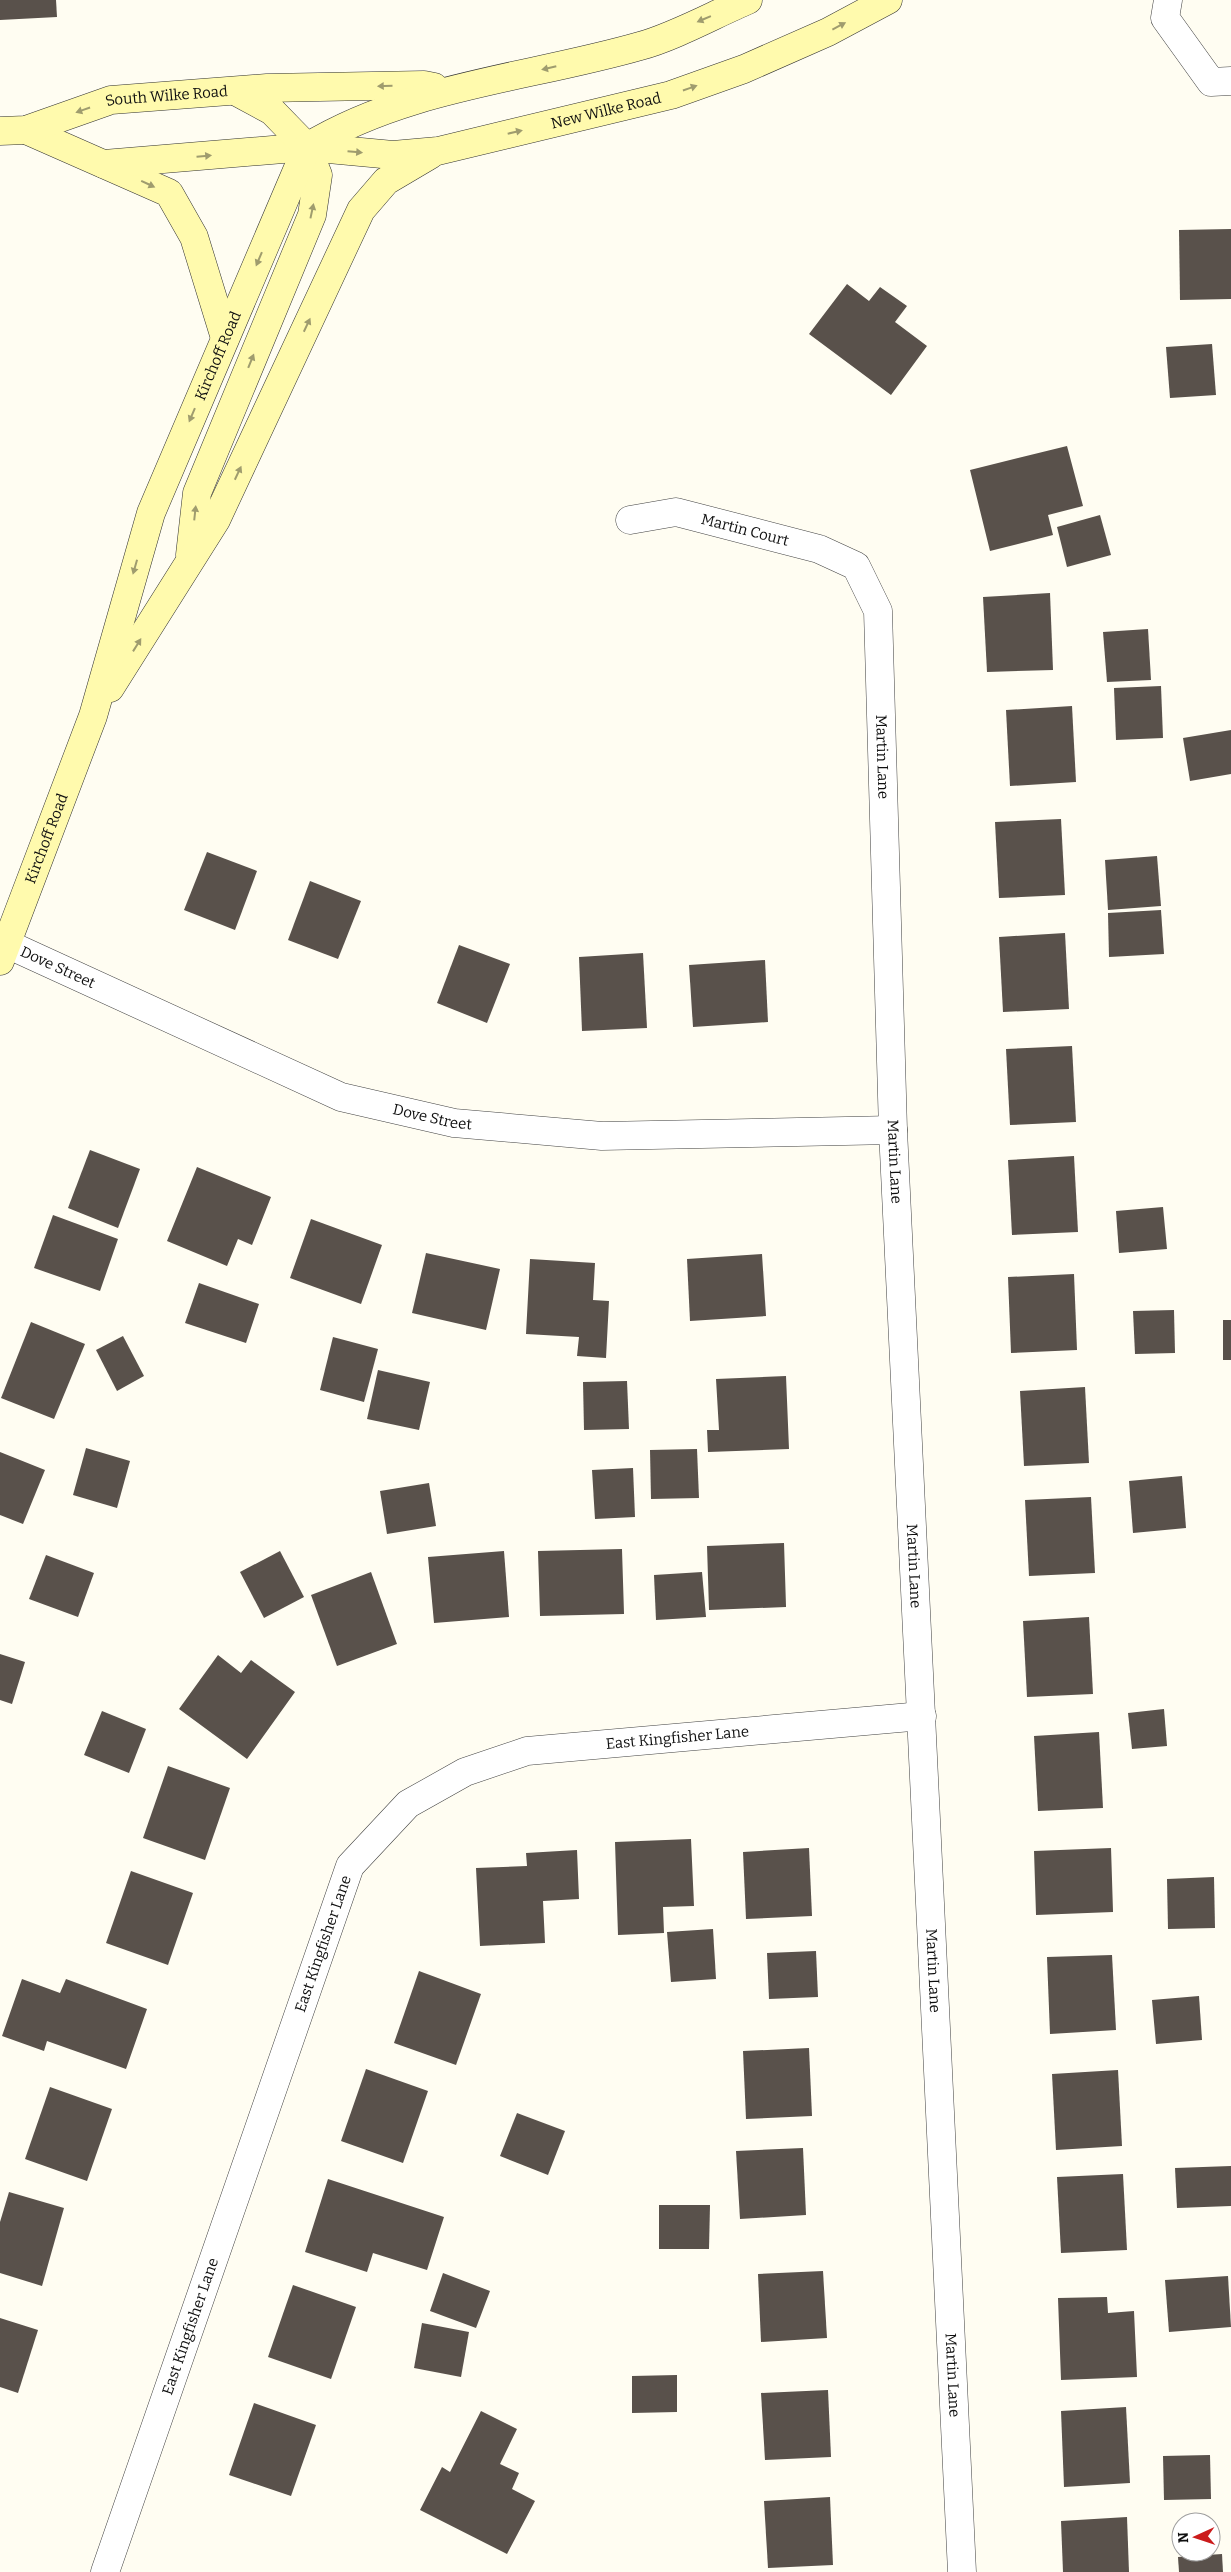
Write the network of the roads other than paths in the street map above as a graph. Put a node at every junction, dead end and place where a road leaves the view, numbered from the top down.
1 (748, 0) edge
2 (888, 0) edge
3 (1167, 9) edge
4 (1231, 81) edge
5 (235, 90) junction
6 (450, 91) junction
7 (13, 131) edge
8 (307, 148) junction
9 (438, 151) junction
10 (104, 164) junction
11 (225, 338) junction
12 (630, 520) dead end
13 (189, 561) junction
14 (856, 566) joint
15 (93, 716) junction
16 (3, 952) edge
17 (893, 1130) junction
18 (922, 1716) junction
19 (105, 2572) edge
20 (962, 2572) edge

1 -> 6 main road
9 -> 2 main road, New Wilke Road
3 - 4 street
6 -> 5 main road, South Wilke Road
5 -> 7 main road, South Wilke Road
5 - 8 main road
6 - 8 main road
7 - 10 main road, South Wilke Road
8 -> 9 main road, New Wilke Road
10 -> 8 main road, South Wilke Road
8 -> 11 main road, Kirchoff Road
13 -> 8 main road
13 -> 9 main road, Kirchoff Road
10 -> 11 main road
11 -> 15 main road, Kirchoff Road
12 - 14 street, Martin Court
15 -> 13 main road, Kirchoff Road
14 - 17 street, Martin Lane
15 - 16 main road, Kirchoff Road
16 - 17 street, Dove Street
17 - 18 street, Martin Lane
18 - 19 street, East Kingfisher Lane
18 - 20 street, Martin Lane

